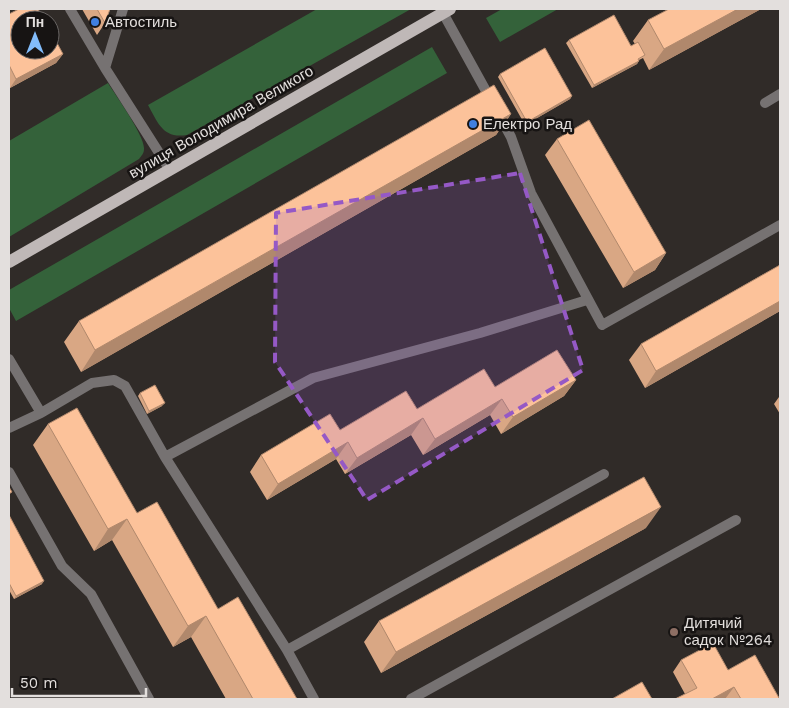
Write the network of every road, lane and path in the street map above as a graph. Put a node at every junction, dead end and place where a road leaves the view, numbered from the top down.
1 (70, 9) edge
2 (123, 9) edge
3 (446, 11) edge
4 (105, 68) junction
5 (780, 94) edge
6 (765, 103) dead end
7 (170, 170) junction
8 (780, 225) edge
9 (9, 262) edge
10 (587, 300) junction
11 (9, 359) edge
12 (41, 413) junction
13 (9, 428) edge
14 (165, 457) junction
15 (9, 472) edge
16 (604, 474) dead end
17 (736, 520) dead end
18 (287, 650) junction
19 (147, 698) edge
20 (314, 699) edge
21 (411, 699) edge

1 - 4 lane
2 - 4 lane
3 - 7 main road, вулиця Володимира Великого
3 - 10 lane
4 - 7 lane
5 - 6 lane
7 - 9 main road, вулиця Володимира Великого
8 - 10 lane
10 - 14 lane
11 - 12 lane
12 - 13 lane
12 - 14 lane
14 - 18 lane
15 - 19 lane
16 - 18 lane
17 - 21 lane
18 - 20 lane

